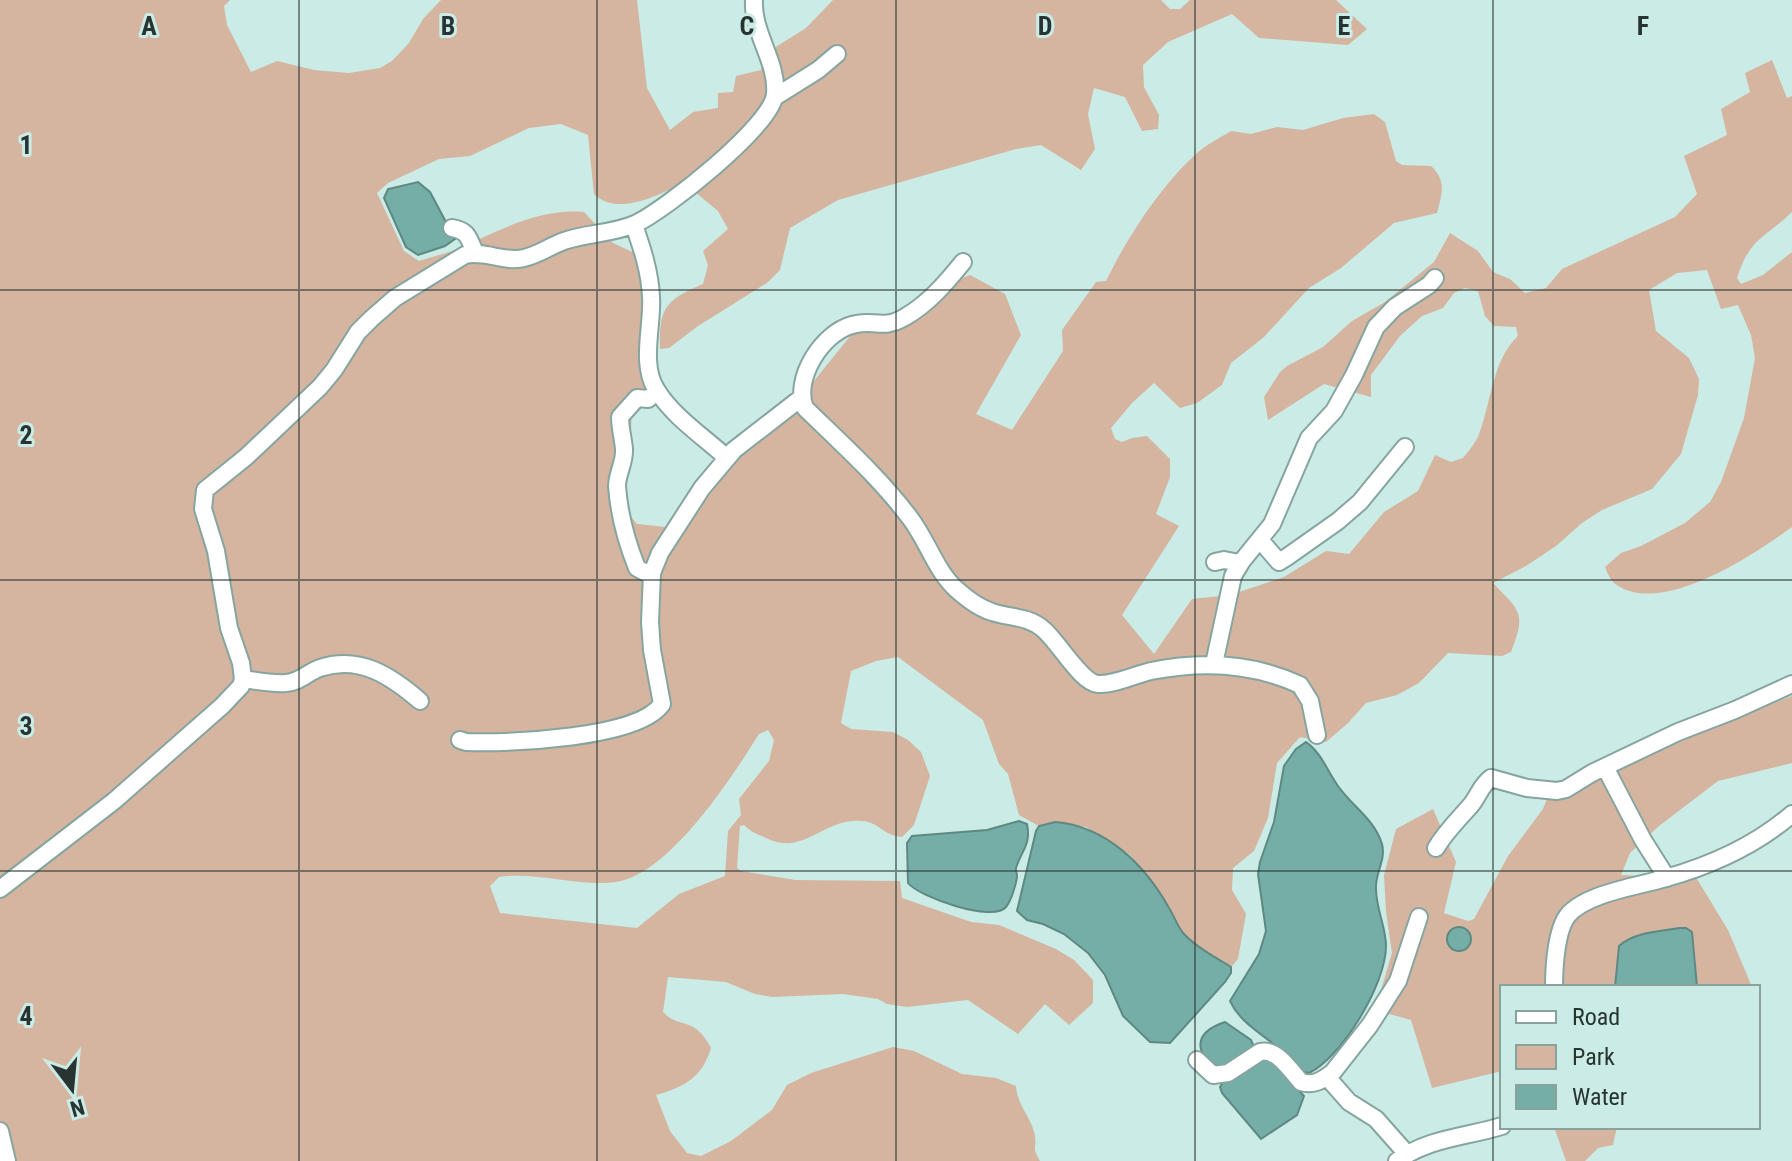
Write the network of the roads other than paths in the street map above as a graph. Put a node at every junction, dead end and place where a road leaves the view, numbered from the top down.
1 (754, 0) edge
2 (837, 54) dead end
3 (775, 97) junction
4 (634, 225) junction
5 (452, 228) dead end
6 (475, 252) junction
7 (963, 262) dead end
8 (1435, 278) dead end
9 (657, 391) junction
10 (801, 398) junction
11 (1405, 447) dead end
12 (727, 458) junction
13 (1260, 540) junction
14 (1215, 562) dead end
15 (1240, 563) junction
16 (652, 576) junction
17 (1214, 664) junction
18 (243, 679) junction
19 (1792, 684) edge
20 (420, 701) dead end
21 (1317, 735) dead end
22 (460, 740) dead end
23 (1605, 767) junction
24 (1792, 814) edge
25 (1436, 848) dead end
26 (1667, 878) junction
27 (0, 889) edge
28 (1419, 917) dead end
29 (1554, 985) edge
30 (1197, 1060) dead end
31 (1327, 1077) junction
32 (1500, 1126) edge
33 (0, 1131) edge
34 (1412, 1156) edge
35 (7, 1161) edge

1 - 3 street
2 - 3 street
3 - 4 street
4 - 6 street
4 - 9 street
5 - 6 street
6 - 18 street
7 - 10 street
8 - 13 street
9 - 12 street
9 - 16 street
10 - 12 street
10 - 17 street
11 - 13 street
12 - 16 street
13 - 15 street
14 - 15 street
15 - 17 street
16 - 22 street
17 - 21 street
18 - 20 street
18 - 27 street
19 - 23 street
23 - 25 street
23 - 26 street
24 - 26 street
26 - 29 street
28 - 31 street
30 - 31 street
31 - 34 street
32 - 34 street
33 - 35 street

